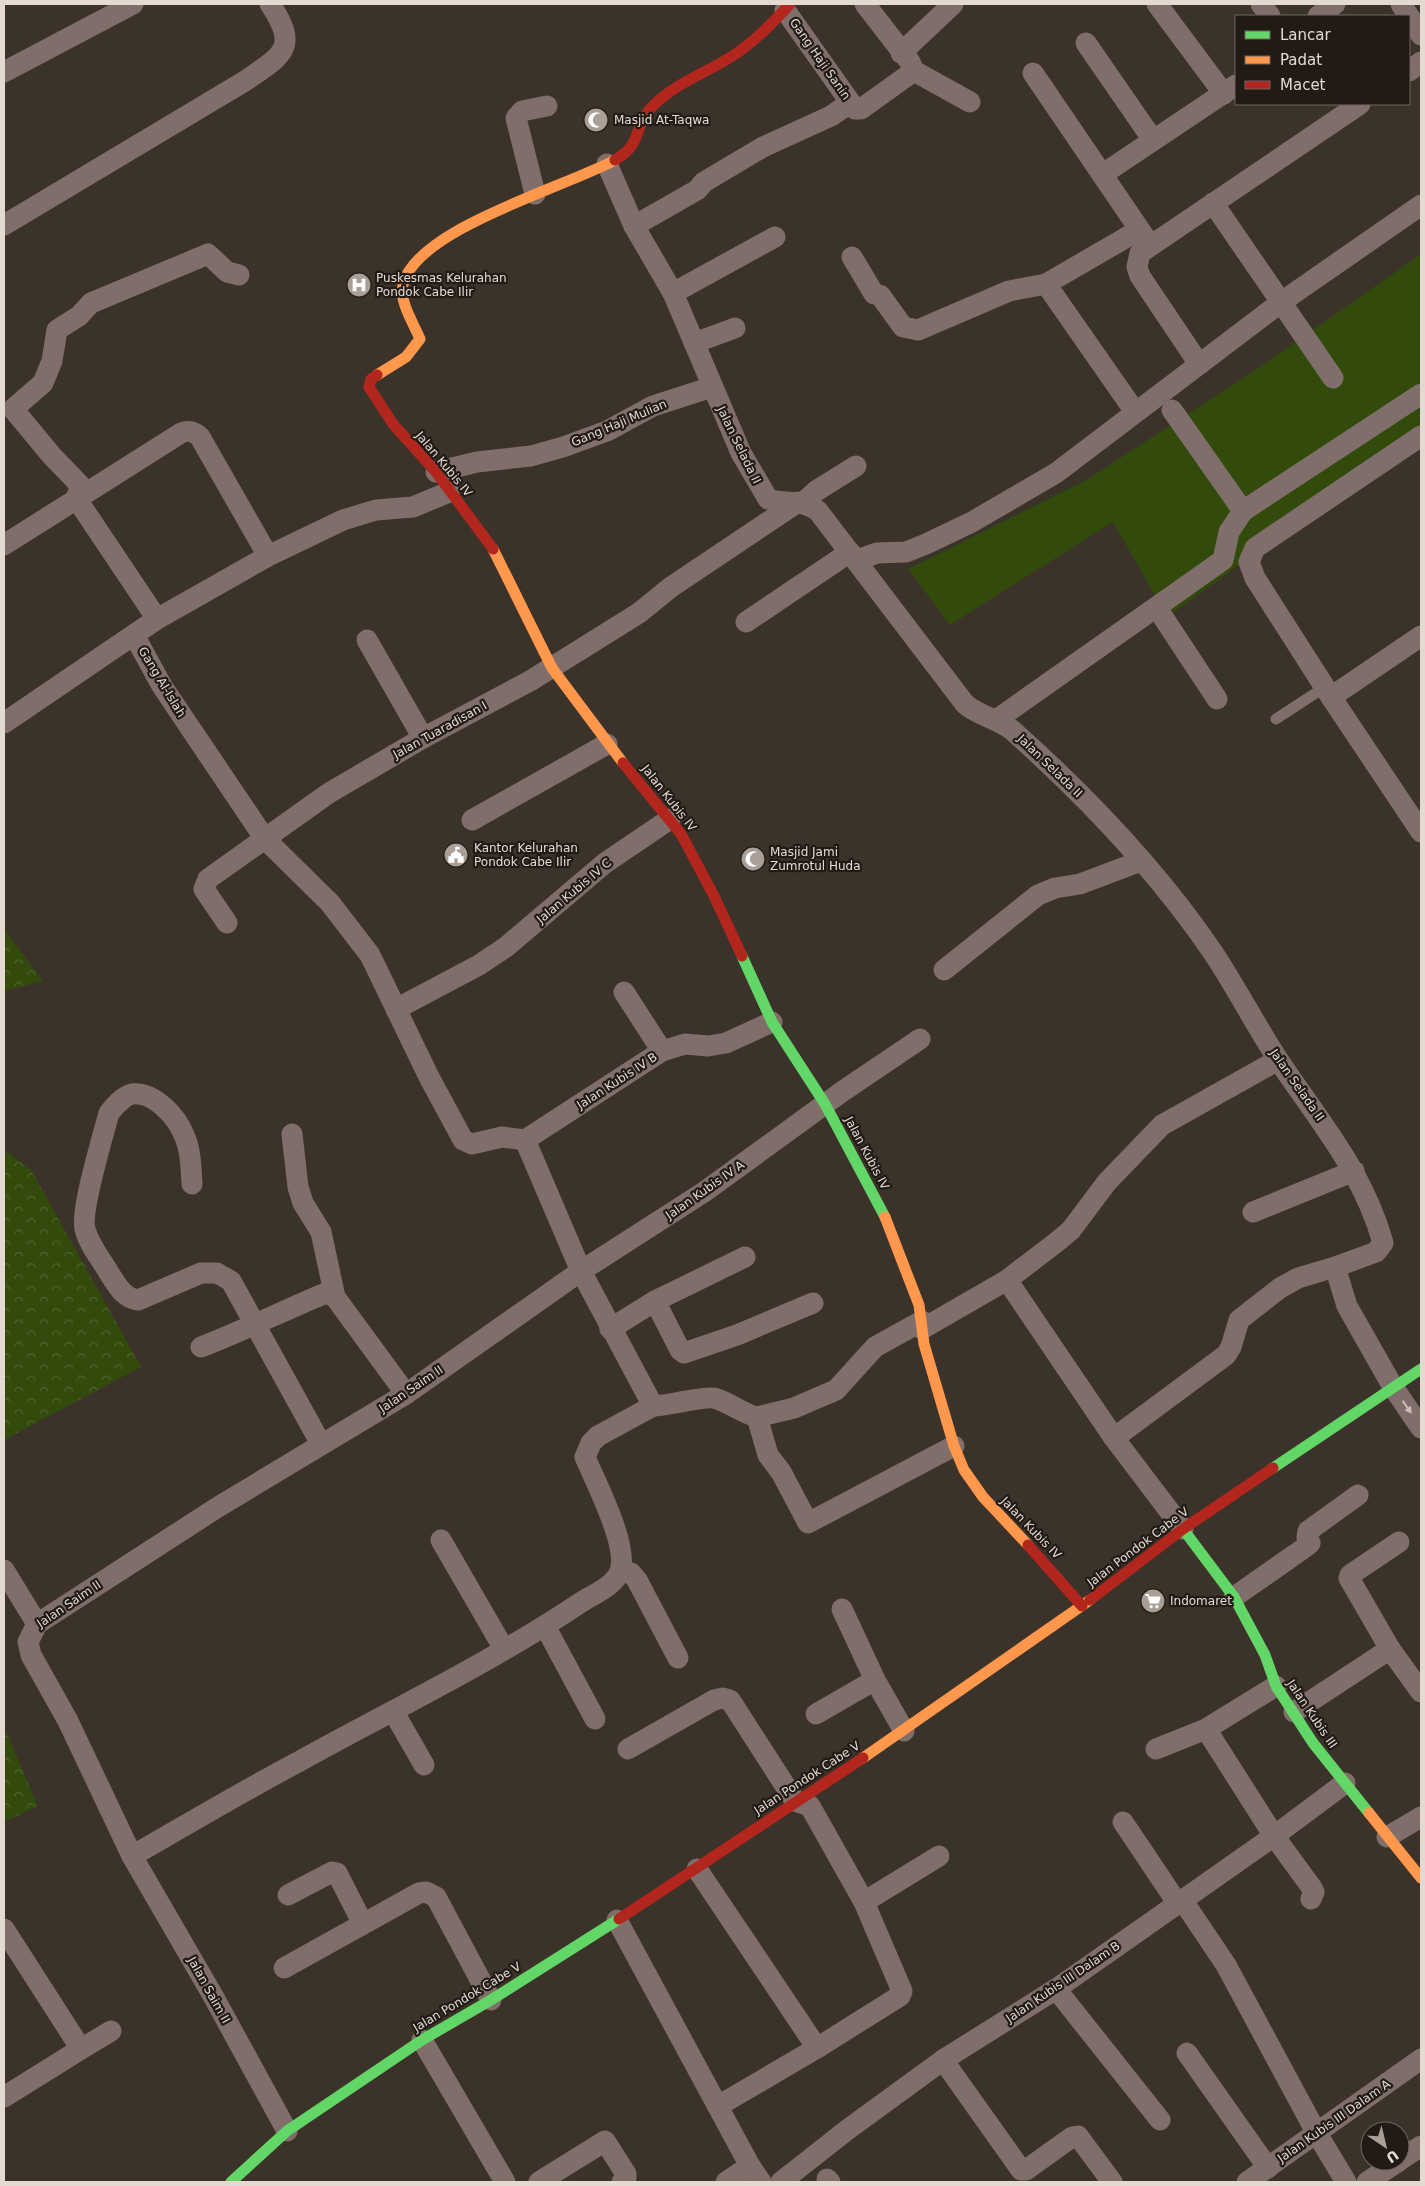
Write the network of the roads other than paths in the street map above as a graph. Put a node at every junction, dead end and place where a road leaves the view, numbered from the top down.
1 (133, 4) edge
2 (865, 4) edge
3 (953, 4) edge
4 (1157, 4) edge
5 (1261, 4) edge
6 (1336, 4) edge
7 (1401, 4) edge
8 (278, 6) edge
9 (787, 7) edge
10 (1269, 15) edge
11 (1320, 15) edge
12 (1408, 15) edge
13 (1410, 18) edge
14 (1421, 35) edge
15 (1086, 43) dead end
16 (902, 53) junction
17 (1421, 62) edge
18 (1410, 70) edge
19 (4, 72) edge
20 (914, 72) junction
21 (1033, 73) dead end
22 (1230, 89) edge
23 (970, 102) dead end
24 (1356, 105) edge
25 (547, 106) dead end
26 (853, 106) junction
27 (1335, 110) edge
28 (1153, 140) junction
29 (607, 164) junction
30 (1103, 174) junction
31 (535, 194) junction
32 (1213, 203) junction
33 (1421, 205) edge
34 (4, 225) edge
35 (634, 226) junction
36 (775, 237) dead end
37 (1145, 238) junction
38 (852, 257) dead end
39 (239, 275) dead end
40 (1046, 284) junction
41 (673, 293) junction
42 (1280, 303) junction
43 (735, 328) dead end
44 (694, 343) junction
45 (1198, 364) junction
46 (1333, 378) dead end
47 (712, 387) junction
48 (1421, 394) edge
49 (1136, 410) junction
50 (1172, 410) dead end
51 (1421, 436) edge
52 (856, 466) dead end
53 (436, 472) junction
54 (449, 492) junction
55 (76, 498) junction
56 (801, 503) junction
57 (1243, 511) junction
58 (4, 545) edge
59 (268, 556) junction
60 (853, 556) junction
61 (1156, 608) junction
62 (157, 619) junction
63 (746, 622) dead end
64 (134, 635) junction
65 (1421, 636) edge
66 (367, 640) dead end
67 (552, 668) junction
68 (1328, 692) junction
69 (1217, 698) dead end
70 (1276, 719) dead end
71 (996, 720) junction
72 (4, 723) edge
73 (423, 738) junction
74 (607, 744) junction
75 (670, 819) junction
76 (472, 820) dead end
77 (1421, 832) edge
78 (265, 839) junction
79 (1141, 861) junction
80 (227, 923) dead end
81 (944, 970) dead end
82 (624, 992) dead end
83 (396, 1009) junction
84 (772, 1022) junction
85 (920, 1039) dead end
86 (662, 1051) junction
87 (1278, 1060) junction
88 (825, 1104) junction
89 (292, 1134) dead end
90 (525, 1140) junction
91 (1354, 1171) junction
92 (192, 1184) dead end
93 (1253, 1212) dead end
94 (745, 1257) dead end
95 (1335, 1267) junction
96 (581, 1271) junction
97 (1007, 1280) junction
98 (335, 1297) junction
99 (654, 1301) junction
100 (813, 1302) dead end
101 (922, 1325) junction
102 (256, 1326) junction
103 (610, 1328) junction
104 (201, 1347) dead end
105 (1421, 1369) edge
106 (1393, 1387) junction
107 (406, 1394) junction
108 (653, 1406) junction
109 (756, 1418) junction
110 (1421, 1428) edge
111 (1114, 1438) junction
112 (321, 1444) junction
113 (954, 1446) junction
114 (1358, 1495) dead end
115 (1183, 1529) junction
116 (441, 1540) dead end
117 (1399, 1542) dead end
118 (621, 1569) junction
119 (4, 1570) edge
120 (1234, 1597) junction
121 (1082, 1606) junction
122 (842, 1609) dead end
123 (37, 1624) junction
124 (545, 1626) junction
125 (504, 1649) junction
126 (1390, 1649) junction
127 (678, 1658) dead end
128 (875, 1680) junction
129 (1276, 1686) junction
130 (1421, 1692) edge
131 (393, 1711) junction
132 (1294, 1712) junction
133 (816, 1714) dead end
134 (595, 1719) dead end
135 (1206, 1729) junction
136 (904, 1731) junction
137 (628, 1749) dead end
138 (1156, 1749) dead end
139 (424, 1765) dead end
140 (1345, 1783) junction
141 (795, 1801) junction
142 (1421, 1817) edge
143 (1123, 1822) dead end
144 (1274, 1836) junction
145 (1387, 1837) junction
146 (132, 1856) junction
147 (939, 1856) dead end
148 (696, 1869) junction
149 (1421, 1878) edge
150 (288, 1895) dead end
151 (1311, 1899) dead end
152 (864, 1902) junction
153 (1180, 1902) junction
154 (617, 1920) junction
155 (363, 1924) junction
156 (4, 1929) edge
157 (284, 1968) dead end
158 (1056, 1989) junction
159 (491, 2000) junction
160 (111, 2031) dead end
161 (422, 2040) junction
162 (817, 2048) junction
163 (81, 2049) junction
164 (1187, 2053) dead end
165 (943, 2060) junction
166 (1421, 2060) edge
167 (4, 2097) edge
168 (718, 2106) junction
169 (1160, 2120) dead end
170 (287, 2131) junction
171 (1316, 2132) junction
172 (1421, 2146) edge
173 (1410, 2154) edge
174 (1268, 2168) junction
175 (1384, 2171) edge
176 (755, 2174) edge
177 (231, 2182) edge
178 (505, 2182) edge
179 (539, 2182) edge
180 (622, 2182) edge
181 (726, 2182) edge
182 (781, 2182) edge
183 (1112, 2182) edge
184 (1247, 2182) edge
185 (1346, 2182) edge
186 (1367, 2182) edge

1 - 19 street
2 - 16 street
3 - 16 street
4 - 22 street
5 - 10 street
6 - 11 street
7 - 12 street
8 - 34 street
9 - 26 street, Gang Haji Sanin
9 - 29 street, Jalan Kubis IV
13 - 14 street
15 - 28 street
16 - 20 street
17 - 18 street
20 - 23 street
20 - 26 street
21 - 30 street
22 - 28 street
24 - 27 street
25 - 31 street
26 - 35 street
27 - 32 street
28 - 30 street
29 - 31 street, Jalan Kubis IV
29 - 35 street, Jalan Selada II
30 - 37 street
31 - 53 street, Jalan Kubis IV
32 - 37 street
32 - 42 street
33 - 42 street
35 - 41 street, Jalan Selada II
36 - 41 street
37 - 40 street
37 - 45 street
38 - 40 street
39 - 55 street
40 - 49 street
41 - 44 street, Jalan Selada II
42 - 45 street
42 - 46 street
43 - 44 street
44 - 47 street, Jalan Selada II
45 - 49 street
47 - 53 street, Gang Haji Mulian
47 - 56 street, Jalan Selada II
48 - 57 street
49 - 60 street
50 - 57 street
51 - 68 street
52 - 56 street, Jalan Tuaradisan I
53 - 54 street, Jalan Kubis IV
54 - 59 street, Gang Al-Islah
54 - 67 street, Jalan Kubis IV
55 - 58 street
55 - 59 street
55 - 62 street
56 - 60 street, Jalan Selada II
56 - 67 street, Jalan Tuaradisan I
57 - 61 street
59 - 62 street, Gang Al-Islah
60 - 63 street
60 - 71 street, Jalan Selada II
61 - 69 street
61 - 71 street
62 - 64 street, Gang Al-Islah
64 - 72 street
64 - 78 street, Gang Al-Islah
65 - 68 street
66 - 73 street
67 - 73 street, Jalan Tuaradisan I
67 - 74 street, Jalan Kubis IV
68 - 70 lane
68 - 77 street
71 - 79 street, Jalan Selada II
73 - 78 street, Jalan Tuaradisan I
74 - 75 street, Jalan Kubis IV
74 - 76 street
75 - 83 street, Jalan Kubis IV C
75 - 84 street, Jalan Kubis IV
78 - 80 street, Jalan Tuaradisan I
78 - 83 street, Gang Al-Islah
79 - 81 street
79 - 87 street, Jalan Selada II
82 - 86 street
83 - 90 street, Gang Al-Islah
84 - 86 street, Jalan Kubis IV B
84 - 88 street, Jalan Kubis IV
85 - 88 street, Jalan Kubis IV A
86 - 90 street, Jalan Kubis IV B
87 - 91 street, Jalan Selada II
87 - 97 street
88 - 96 street, Jalan Kubis IV A
88 - 101 street, Jalan Kubis IV
89 - 98 street
90 - 96 street
91 - 93 street
91 - 95 street, Jalan Selada II
92 - 102 street
94 - 99 street
95 - 106 street
95 - 111 street
96 - 103 street
96 - 107 street, Jalan Saim II
97 - 101 street
97 - 111 street
98 - 102 street
98 - 107 street
99 - 100 street
99 - 103 street
101 - 109 street
101 - 113 street, Jalan Kubis IV
102 - 104 street
102 - 112 street
103 - 108 street
105 - 106 street, Jalan Pondok Cabe V
106 -> 110 street
106 - 115 street, Jalan Pondok Cabe V
107 - 112 street, Jalan Saim II
108 - 109 street
108 - 118 street
109 - 113 street
111 - 115 street
112 - 123 street, Jalan Saim II
113 - 121 street, Jalan Kubis IV
114 - 120 street
115 - 120 street, Jalan Kubis III
115 - 121 street, Jalan Pondok Cabe V
116 - 125 street
117 - 126 street
118 - 124 street
118 - 127 street
119 - 123 street
120 - 129 street, Jalan Kubis III
121 - 136 street, Jalan Pondok Cabe V
122 - 128 street
123 - 146 street, Jalan Saim II
124 - 125 street
124 - 134 street
125 - 131 street
126 - 130 street
126 - 132 street
128 - 133 street
128 - 136 street
129 - 132 street, Jalan Kubis III
129 - 135 street
131 - 139 street
131 - 146 street
132 - 140 street, Jalan Kubis III
135 - 138 street
135 - 144 street
136 - 141 street, Jalan Pondok Cabe V
137 - 141 street
140 - 144 street, Jalan Kubis III Dalam B
140 - 145 street, Jalan Kubis III
141 - 148 street, Jalan Pondok Cabe V
141 - 152 street
142 - 145 street
143 - 153 street
144 - 151 street
144 - 153 street, Jalan Kubis III Dalam B
145 - 149 street, Jalan Kubis III
146 - 170 street, Jalan Saim II
147 - 152 street
148 - 154 street, Jalan Pondok Cabe V
148 - 162 street
150 - 155 street
152 - 162 street
153 - 158 street, Jalan Kubis III Dalam B
153 - 171 street
154 - 159 street, Jalan Pondok Cabe V
154 - 168 street
155 - 157 street
155 - 159 street
156 - 163 street
158 - 165 street, Jalan Kubis III Dalam B
158 - 169 street
159 - 161 street, Jalan Pondok Cabe V
160 - 163 street
161 - 170 street, Jalan Pondok Cabe V
161 - 178 street
162 - 168 street
163 - 167 street
164 - 174 street
165 - 182 street, Jalan Kubis III Dalam B
165 - 183 street
166 - 171 street, Jalan Kubis III Dalam A
168 - 176 street
170 - 177 street, Jalan Pondok Cabe V
171 - 174 street, Jalan Kubis III Dalam A
171 - 185 street
172 - 173 street
174 - 184 street, Jalan Kubis III Dalam A
175 - 186 street
176 - 181 street
179 - 180 street

